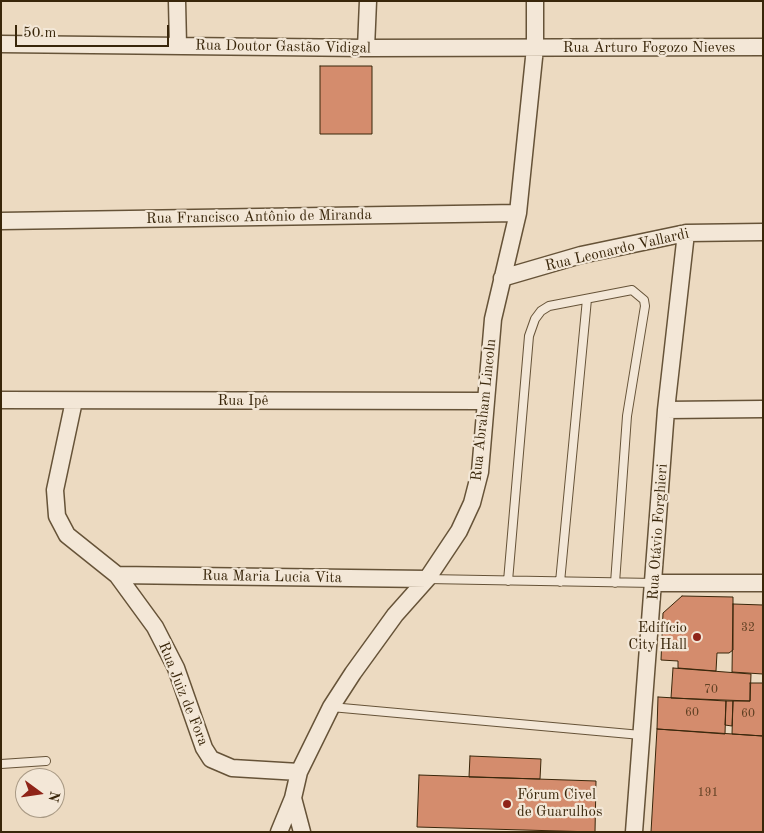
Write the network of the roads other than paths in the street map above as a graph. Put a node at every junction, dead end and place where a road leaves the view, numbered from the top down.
1 (176, 1) edge
2 (368, 1) edge
3 (536, 1) edge
4 (1, 44) edge
5 (178, 46) junction
6 (763, 47) edge
7 (366, 48) junction
8 (535, 48) junction
9 (518, 213) junction
10 (1, 220) edge
11 (686, 232) junction
12 (763, 232) edge
13 (502, 278) junction
14 (587, 299) junction
15 (1, 400) edge
16 (74, 401) junction
17 (485, 401) junction
18 (763, 409) edge
19 (666, 410) junction
20 (117, 575) junction
21 (427, 579) junction
22 (508, 581) junction
23 (560, 582) junction
24 (615, 583) junction
25 (654, 583) junction
26 (763, 583) edge
27 (331, 707) junction
28 (641, 735) junction
29 (46, 761) dead end
30 (1, 764) edge
31 (299, 772) junction
32 (293, 798) junction
33 (279, 832) edge
34 (302, 832) edge
35 (634, 832) edge

1 - 5 street
2 - 7 street
3 - 8 street, Rua Abraham Lincoln
4 - 5 street, Rua Doutor Gastão Vidigal
5 - 7 street, Rua Doutor Gastão Vidigal
6 - 8 street, Rua Arturo Fogozo Nieves
7 - 8 street, Rua Doutor Gastão Vidigal
8 - 9 street, Rua Abraham Lincoln
9 - 10 street, Rua Francisco Antônio de Miranda
9 - 13 street, Rua Abraham Lincoln
11 - 12 street, Rua Leonardo Vallardi
11 - 13 street, Rua Leonardo Vallardi
11 - 19 street, Rua Otávio Forghieri
13 - 17 street, Rua Abraham Lincoln
14 - 22 lane
14 - 23 lane
14 - 24 lane
15 - 16 street, Rua Ipê
16 - 17 street, Rua Ipê
16 - 20 street, Rua Juiz de Fora
17 - 21 street, Rua Abraham Lincoln
18 - 19 street
19 - 25 street, Rua Otávio Forghieri
20 - 21 street, Rua Maria Lucia Vita
20 - 31 street, Rua Juiz de Fora
21 - 22 lane
21 - 27 street, Rua Abraham Lincoln
22 - 23 lane
23 - 24 lane
24 - 25 lane
25 - 26 street
25 - 28 street, Rua Otávio Forghieri
27 - 28 lane
27 - 31 street, Rua Abraham Lincoln
28 - 35 street, Rua Otávio Forghieri
29 - 30 lane
31 - 32 street, Rua Abraham Lincoln
32 - 33 street, Rua Abraham Lincoln
32 - 34 street, Rua Abraham Lincoln

